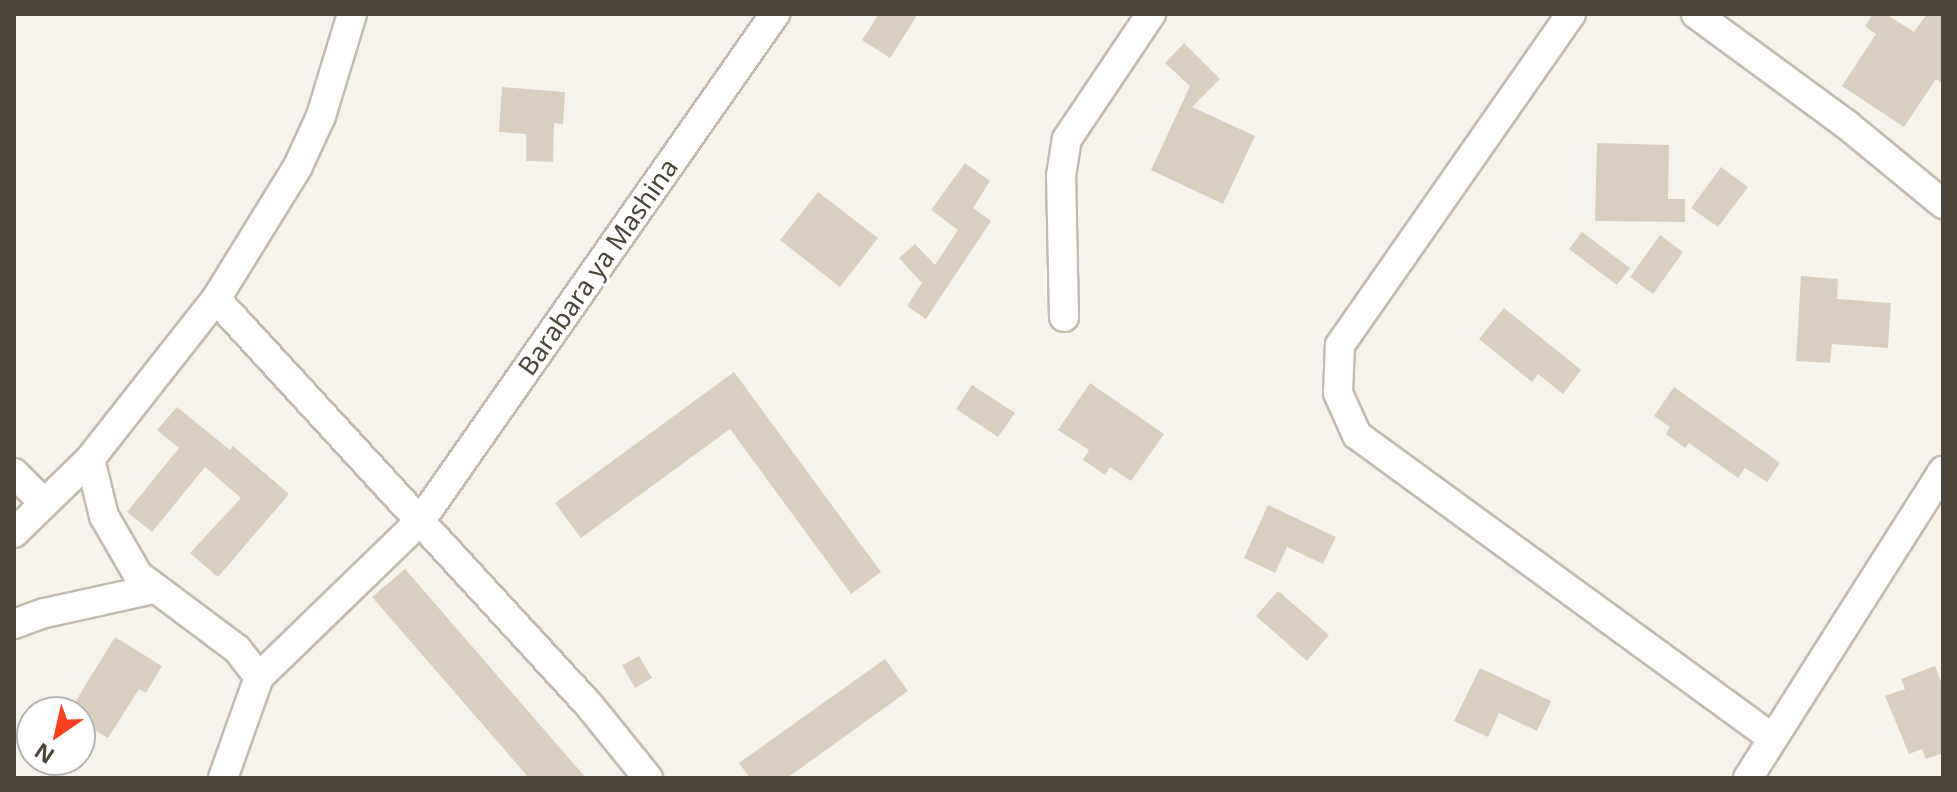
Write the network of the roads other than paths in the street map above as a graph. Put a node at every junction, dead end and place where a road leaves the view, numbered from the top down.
1 (352, 14) edge
2 (775, 14) edge
3 (1151, 14) edge
4 (1571, 14) edge
5 (1696, 14) edge
6 (1943, 204) edge
7 (216, 299) junction
8 (1064, 317) dead end
9 (90, 459) junction
10 (1943, 471) edge
11 (14, 473) edge
12 (43, 502) junction
13 (421, 520) junction
14 (14, 533) edge
15 (154, 589) junction
16 (14, 624) edge
17 (259, 677) junction
18 (1772, 738) junction
19 (223, 778) edge
20 (648, 778) edge
21 (1748, 778) edge

1 - 7 street
2 - 13 street, Barabara ya Mashina
3 - 8 street
4 - 18 street
5 - 6 street
7 - 9 street
7 - 13 street
9 - 12 street
9 - 15 street
10 - 18 street
11 - 12 street
12 - 14 street
13 - 17 street, Barabara ya Mashina
13 - 20 street
15 - 16 street
15 - 17 street
17 - 19 street
18 - 21 street

